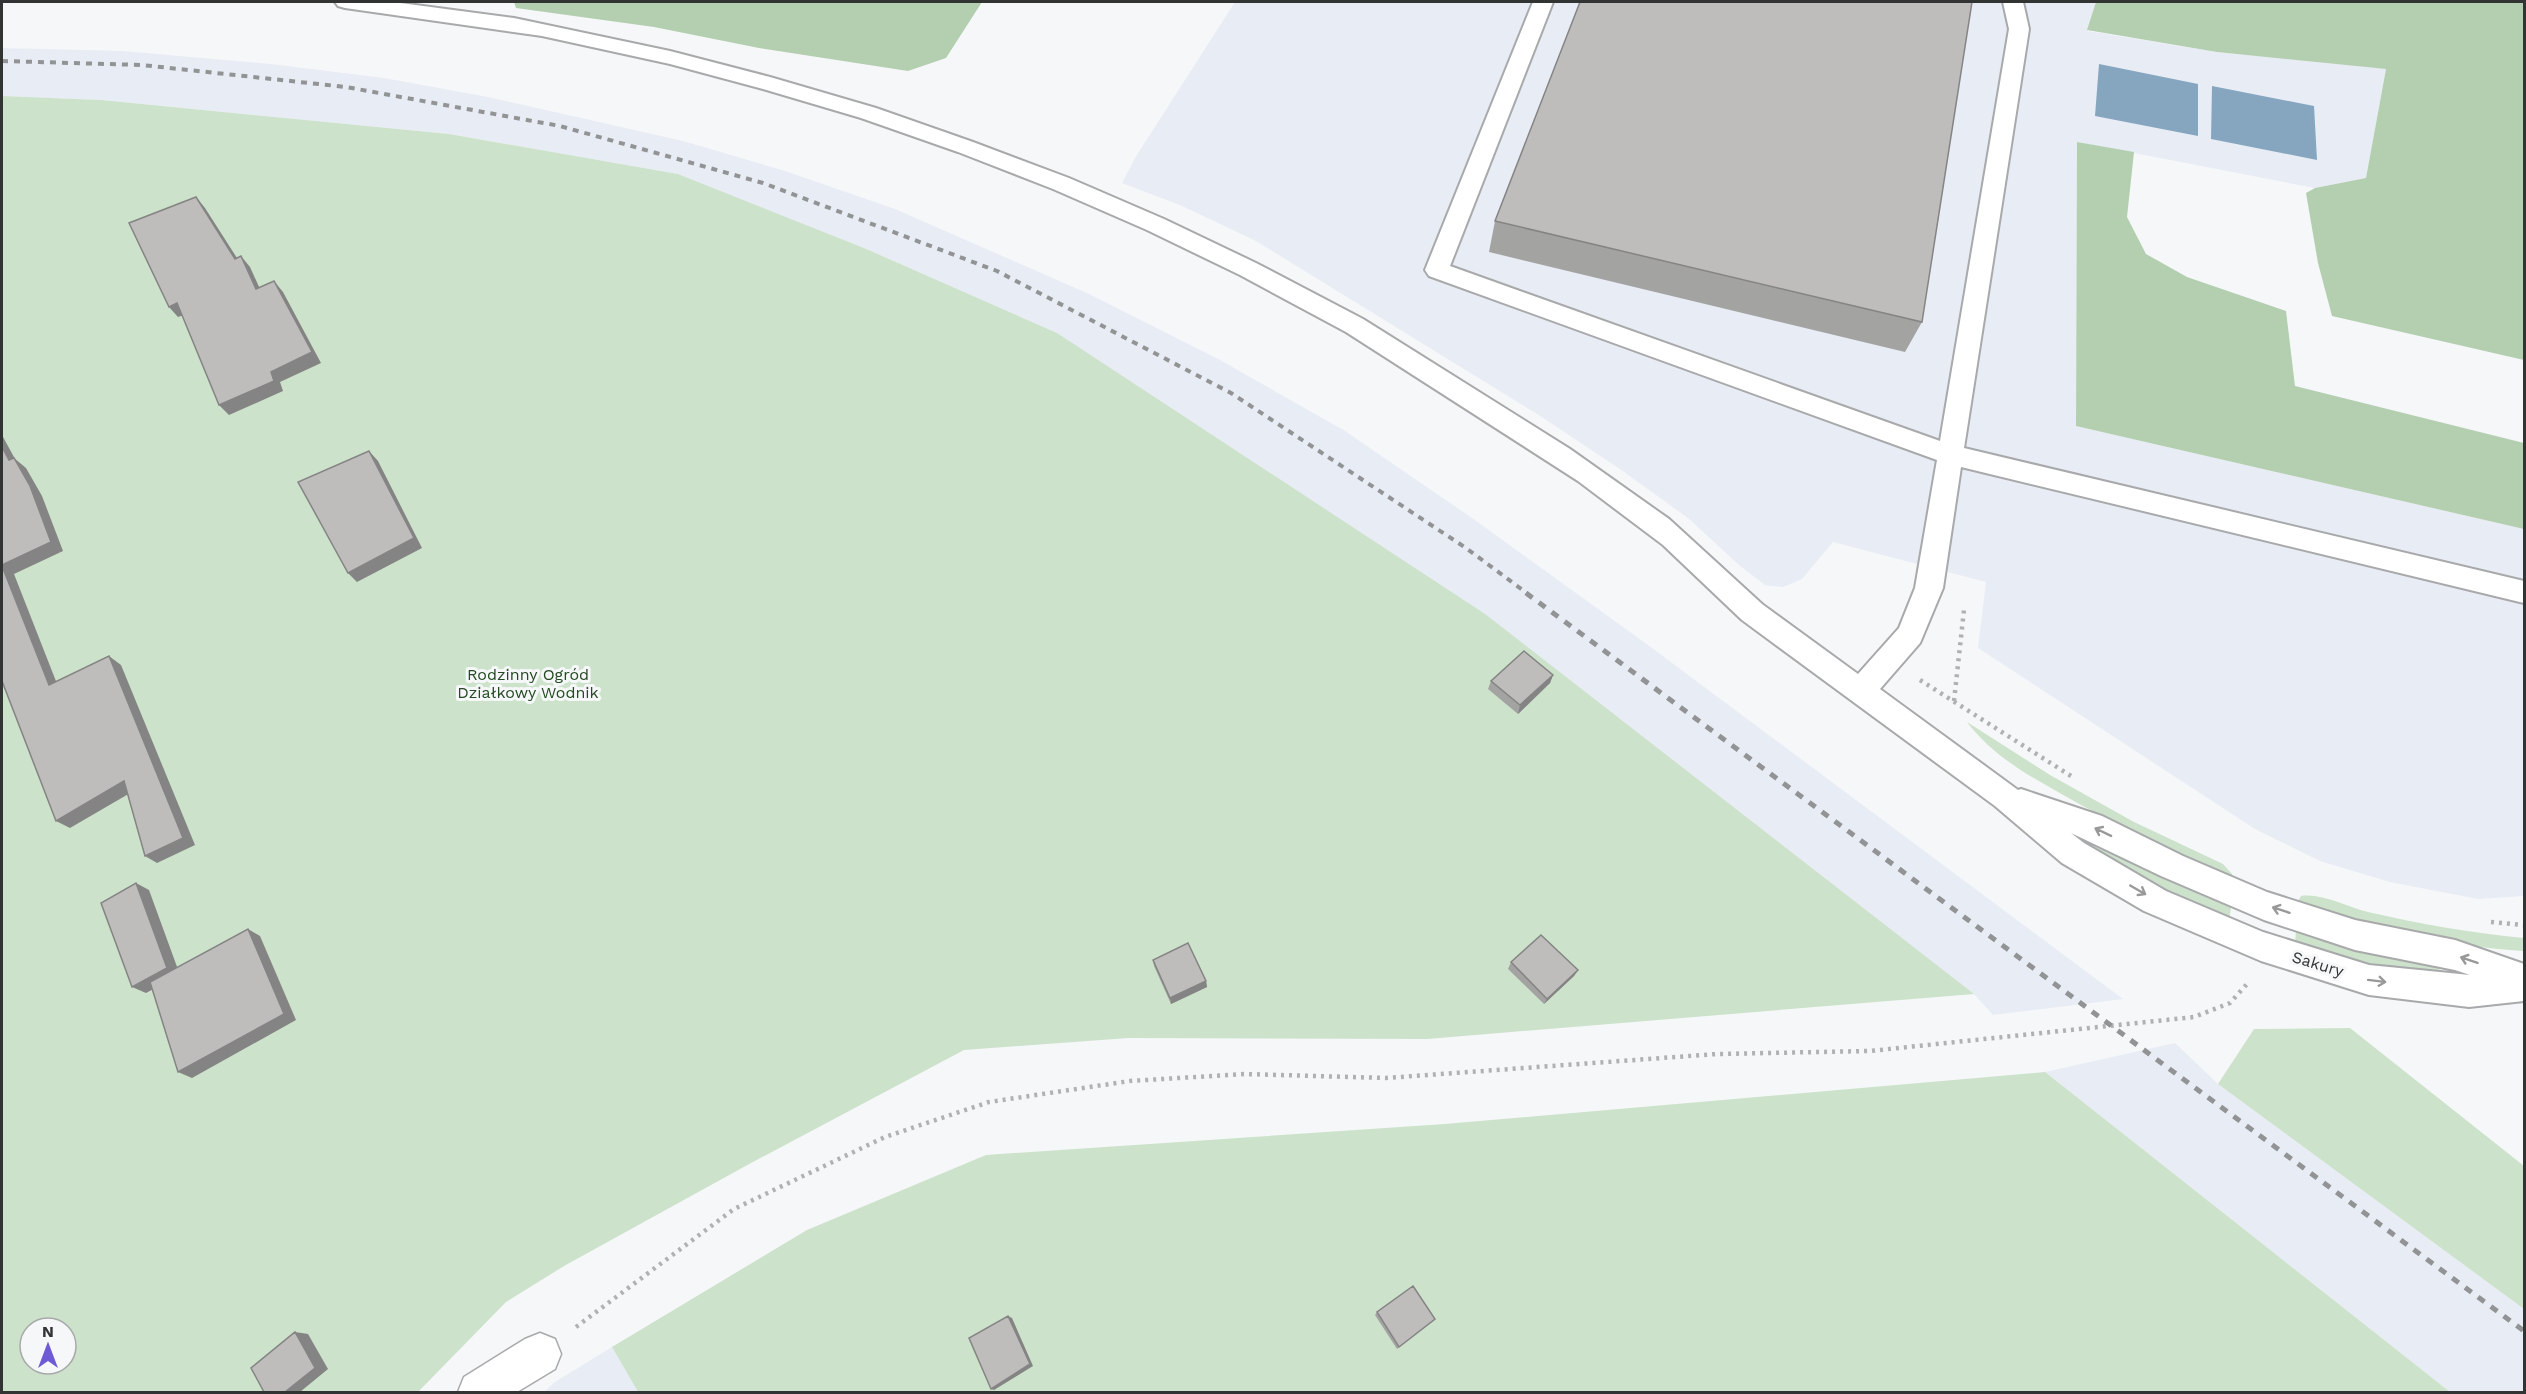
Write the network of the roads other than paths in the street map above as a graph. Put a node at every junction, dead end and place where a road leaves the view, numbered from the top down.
1 (345, 2) edge
2 (1543, 2) edge
3 (2013, 2) edge
4 (461, 9) edge
5 (1951, 455) junction
6 (2524, 592) edge
7 (1862, 690) junction
8 (2005, 797) junction
9 (2524, 979) edge
10 (2524, 986) edge
11 (540, 1354) road end
12 (478, 1392) edge

1 - 4 lane, Sakury
2 - 5 lane
3 - 5 lane
4 - 7 lane, Sakury
5 - 6 lane
5 - 7 lane
7 - 8 lane, Sakury
9 -> 8 lane
8 -> 10 lane, Sakury
11 - 12 street

